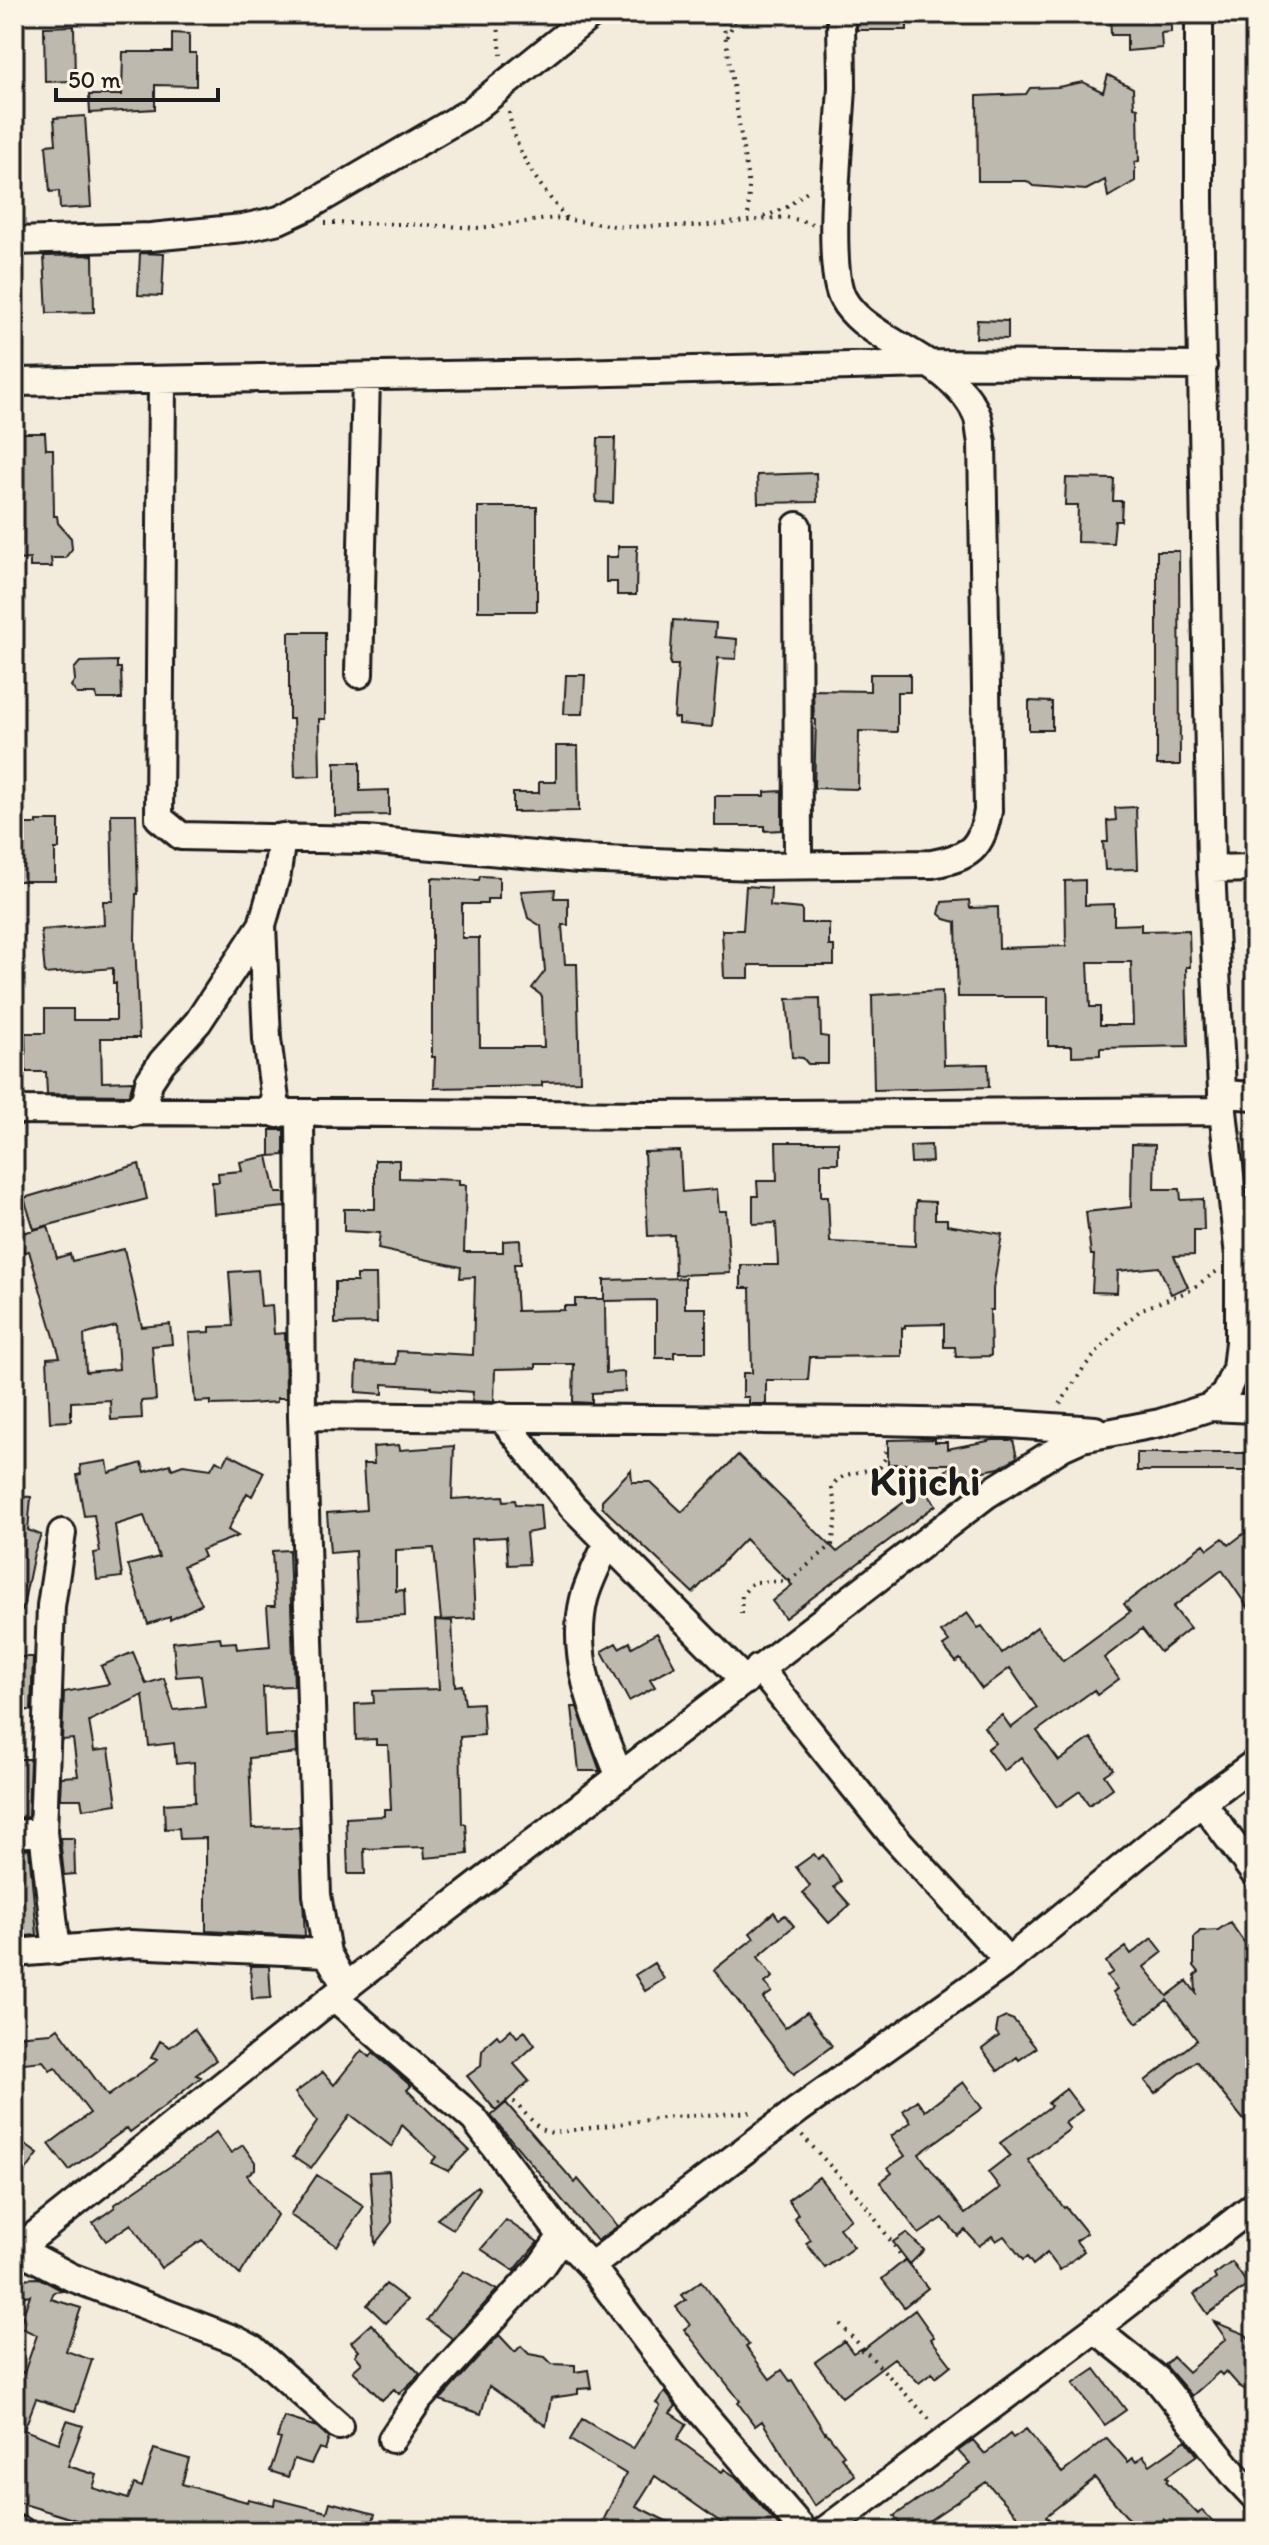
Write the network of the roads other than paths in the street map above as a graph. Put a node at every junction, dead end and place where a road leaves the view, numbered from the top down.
1 (592, 14) edge
2 (841, 14) edge
3 (1199, 14) edge
4 (14, 241) edge
5 (929, 364) junction
6 (1203, 366) junction
7 (366, 377) junction
8 (162, 381) junction
9 (14, 382) edge
10 (797, 526) dead end
11 (359, 674) dead end
12 (282, 837) junction
13 (798, 864) junction
14 (1255, 868) edge
15 (1211, 869) junction
16 (262, 925) junction
17 (1255, 1096) edge
18 (1223, 1103) junction
19 (14, 1110) edge
20 (133, 1113) junction
21 (288, 1114) junction
22 (1210, 1407) junction
23 (1255, 1409) edge
24 (302, 1416) junction
25 (500, 1416) junction
26 (1107, 1431) junction
27 (62, 1533) dead end
28 (608, 1542) junction
29 (752, 1674) junction
30 (1255, 1763) edge
31 (620, 1777) junction
32 (1202, 1802) junction
33 (43, 1832) junction
34 (14, 1834) edge
35 (1255, 1874) edge
36 (57, 1951) junction
37 (14, 1953) edge
38 (327, 1953) junction
39 (1008, 1961) junction
40 (340, 1992) junction
41 (1255, 2205) edge
42 (562, 2236) junction
43 (16, 2250) edge
44 (591, 2266) junction
45 (1095, 2329) junction
46 (339, 2426) dead end
47 (392, 2439) dead end
48 (1255, 2497) edge
49 (14, 2529) edge
50 (21, 2531) edge
51 (804, 2531) edge
52 (824, 2531) edge

1 - 4 street
2 - 5 street
3 - 6 street
5 - 6 street
5 - 7 street
5 - 13 street
6 - 15 street
7 - 8 street
7 - 11 street
8 - 9 street
8 - 12 street
10 - 13 street
12 - 13 street
12 - 16 street
14 - 15 street
15 - 18 street
16 - 20 street
16 - 21 street
17 - 18 street
18 - 21 street
18 - 22 street
19 - 20 street
20 - 21 street
21 - 24 street
22 - 23 street
22 - 26 street
24 - 25 street
24 - 38 street
25 - 26 street
25 - 28 street
26 - 29 street
27 - 33 street
28 - 29 street
28 - 31 street
29 - 31 street
29 - 39 street
30 - 32 street
31 - 40 street
32 - 35 street
32 - 39 street
33 - 34 street
33 - 36 street
36 - 37 street
36 - 38 street
38 - 40 street
39 - 44 street
40 - 42 street
40 - 43 street
41 - 45 street
42 - 44 street
42 - 47 street
43 - 46 street
44 - 51 street
45 - 48 street
45 - 52 street
49 - 50 street

